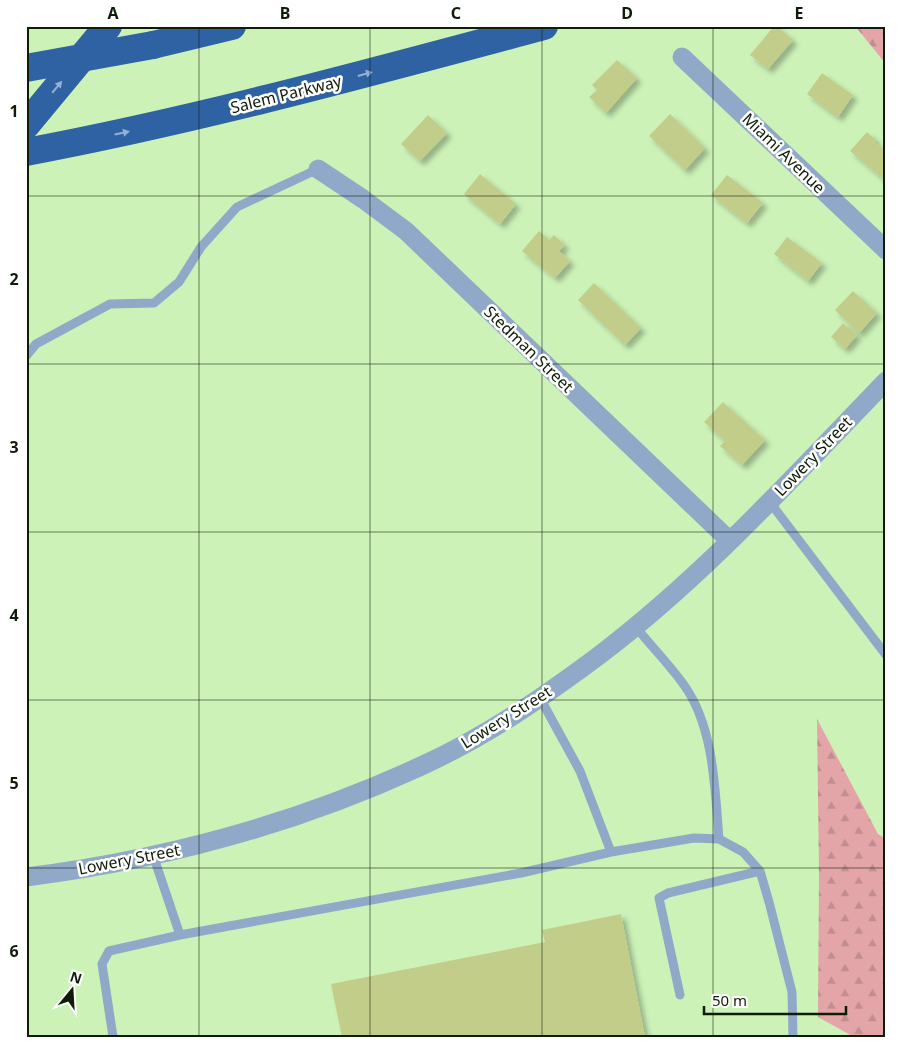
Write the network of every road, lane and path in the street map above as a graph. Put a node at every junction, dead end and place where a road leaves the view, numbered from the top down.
1 (108, 26) edge
2 (232, 26) edge
3 (544, 26) edge
4 (682, 56) dead end
5 (26, 68) edge
6 (26, 125) edge
7 (26, 152) edge
8 (318, 169) joint
9 (886, 250) edge
10 (26, 356) edge
11 (886, 381) edge
12 (769, 501) junction
13 (730, 541) junction
14 (634, 626) junction
15 (886, 655) edge
16 (540, 698) junction
17 (719, 839) junction
18 (611, 852) junction
19 (153, 855) junction
20 (760, 872) junction
21 (26, 877) edge
22 (180, 935) junction
23 (680, 995) dead end
24 (113, 1037) edge
25 (794, 1037) edge

6 -> 1 highway
2 - 5 highway, bridge
7 -> 3 highway, Salem Parkway
4 - 9 street, Miami Avenue
8 - 10 lane
8 - 13 street, Stedman Street
11 - 12 street, Lowery Street
12 - 13 street, Lowery Street
12 - 15 lane
13 - 14 street, Lowery Street
14 - 16 street, Lowery Street
14 - 17 lane
16 - 18 lane
16 - 19 street, Lowery Street
17 - 18 lane
17 - 20 lane
18 - 22 lane
19 - 21 street, Lowery Street
19 - 22 lane
20 - 23 lane
20 - 25 lane
22 - 24 lane

